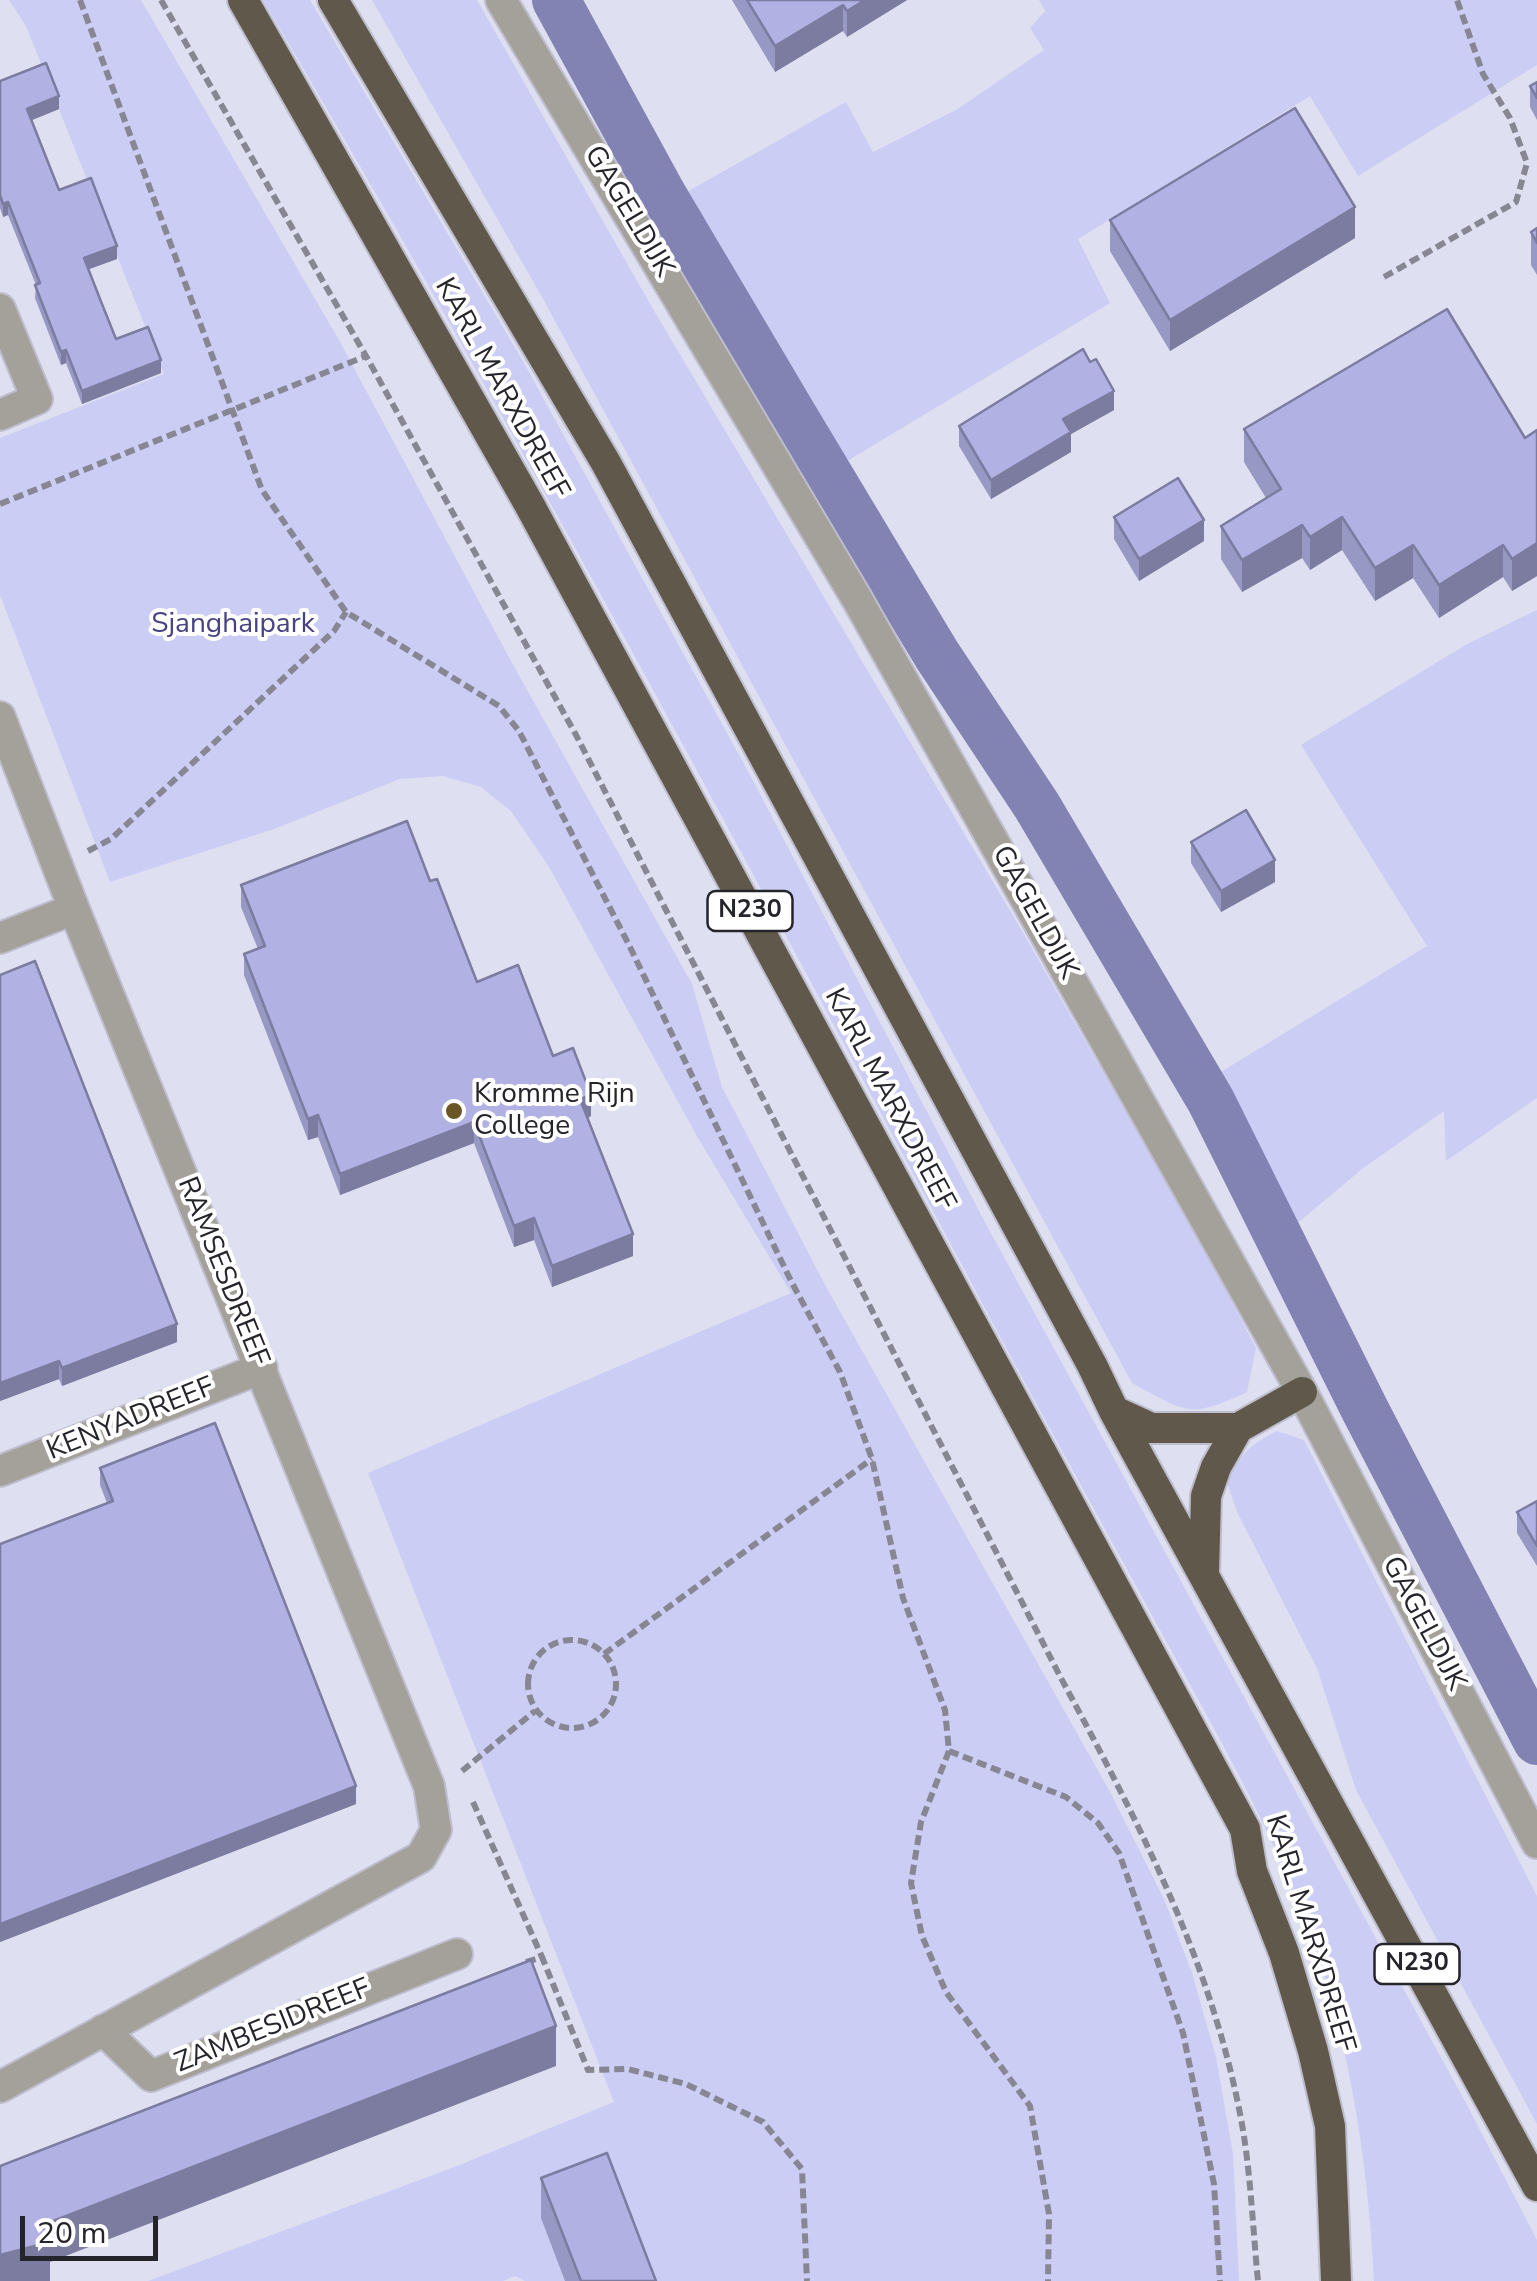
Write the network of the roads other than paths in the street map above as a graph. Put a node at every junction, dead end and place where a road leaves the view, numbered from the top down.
1 (243, 0) edge
2 (333, 0) edge
3 (501, 0) edge
4 (0, 309) edge
5 (0, 415) edge
6 (0, 717) edge
7 (74, 908) junction
8 (0, 938) edge
9 (262, 1368) junction
10 (1302, 1392) junction
11 (1114, 1411) junction
12 (1238, 1428) junction
13 (0, 1471) edge
14 (1204, 1576) junction
15 (1537, 1843) edge
16 (457, 1954) dead end
17 (104, 2030) junction
18 (0, 2087) edge
19 (1537, 2186) edge
20 (1336, 2281) edge

1 - 20 highway, KARL MARXDREEF / N230
2 - 11 highway, KARL MARXDREEF / N230
3 - 10 street, GAGELDIJK
4 - 5 street
6 - 7 street, RAMSESDREEF
7 - 8 street
7 - 9 street, RAMSESDREEF
9 - 13 street, KENYADREEF
9 - 17 street, RAMSESDREEF
10 - 12 highway
10 - 15 street, GAGELDIJK
11 - 12 highway
11 - 14 highway, KARL MARXDREEF / N230
12 - 14 highway
14 - 19 highway, KARL MARXDREEF / N230
16 - 17 street, ZAMBESIDREEF
17 - 18 street

